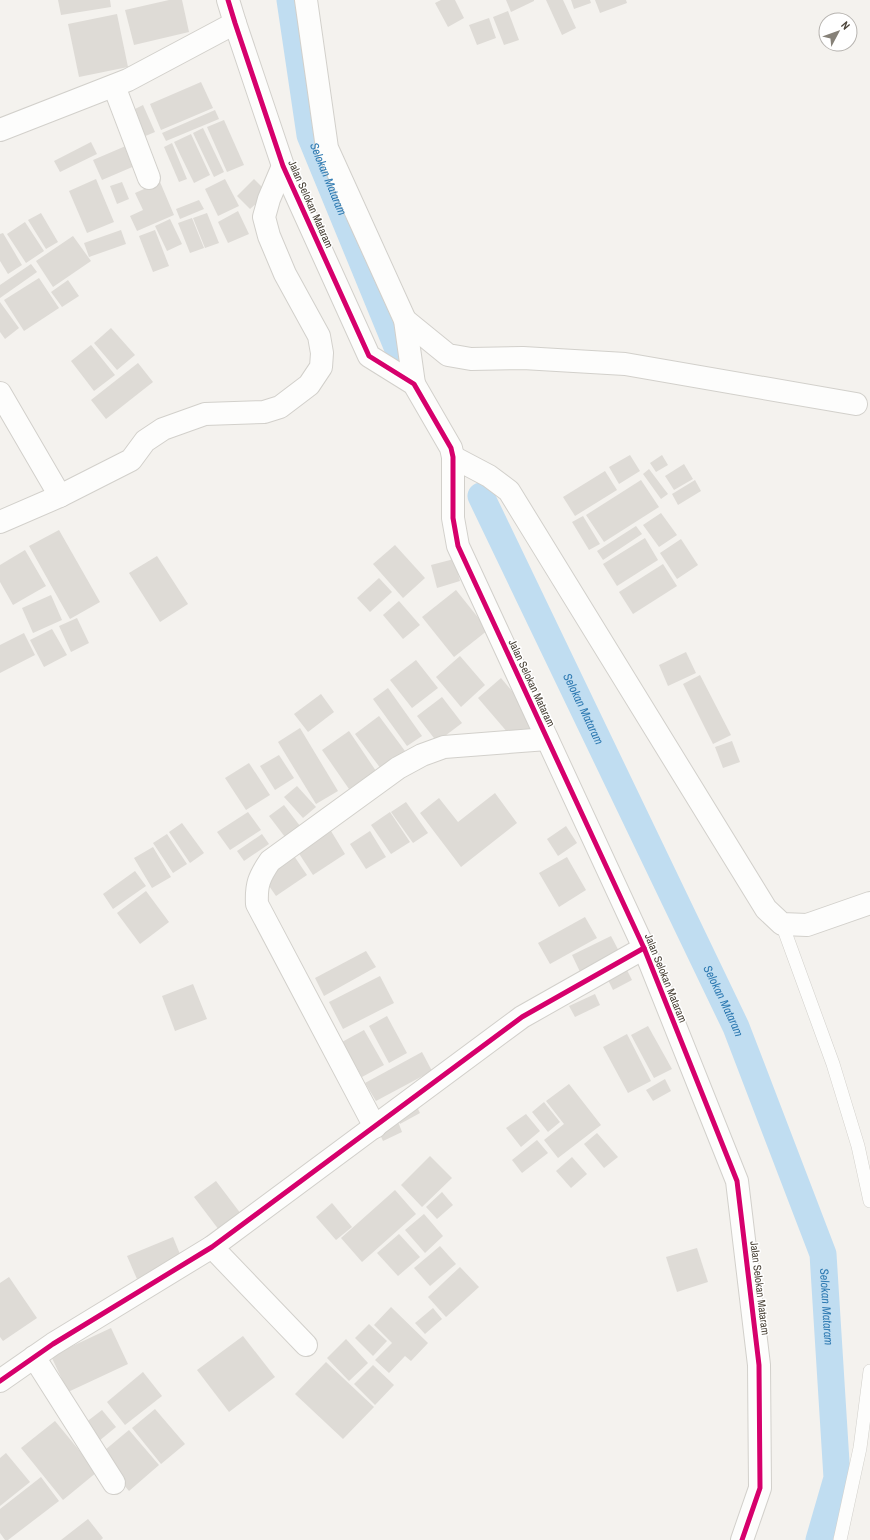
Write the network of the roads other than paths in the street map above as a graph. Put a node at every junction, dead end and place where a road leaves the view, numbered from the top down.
1 (228, 0) edge
2 (306, 0) edge
3 (235, 23) junction
4 (114, 86) junction
5 (0, 130) edge
6 (283, 166) junction
7 (149, 178) dead end
8 (405, 320) junction
9 (415, 387) junction
10 (0, 393) edge
11 (856, 404) dead end
12 (452, 452) junction
13 (60, 496) junction
14 (0, 522) edge
15 (547, 739) junction
16 (870, 903) edge
17 (782, 924) junction
18 (644, 948) junction
19 (375, 1127) junction
20 (870, 1201) edge
21 (212, 1247) junction
22 (306, 1346) dead end
23 (34, 1357) junction
24 (870, 1371) edge
25 (0, 1381) edge
26 (114, 1483) dead end
27 (742, 1540) edge
28 (840, 1540) edge

1 - 3 street, Jalan Selokan Mataram
2 - 8 street
3 - 4 street
3 - 6 street, Jalan Selokan Mataram
4 - 5 street
4 - 7 street
6 - 9 street, Jalan Selokan Mataram
6 - 13 street
8 - 9 street
8 - 11 street
9 - 12 street
10 - 13 street
12 - 15 street, Jalan Selokan Mataram
12 - 17 street
13 - 14 street
15 - 18 street, Jalan Selokan Mataram
15 - 19 street
16 - 17 street
17 - 20 lane
18 - 19 street
18 - 27 street, Jalan Selokan Mataram
19 - 21 street
21 - 22 street
21 - 23 street
23 - 25 street
23 - 26 street
24 - 28 lane

